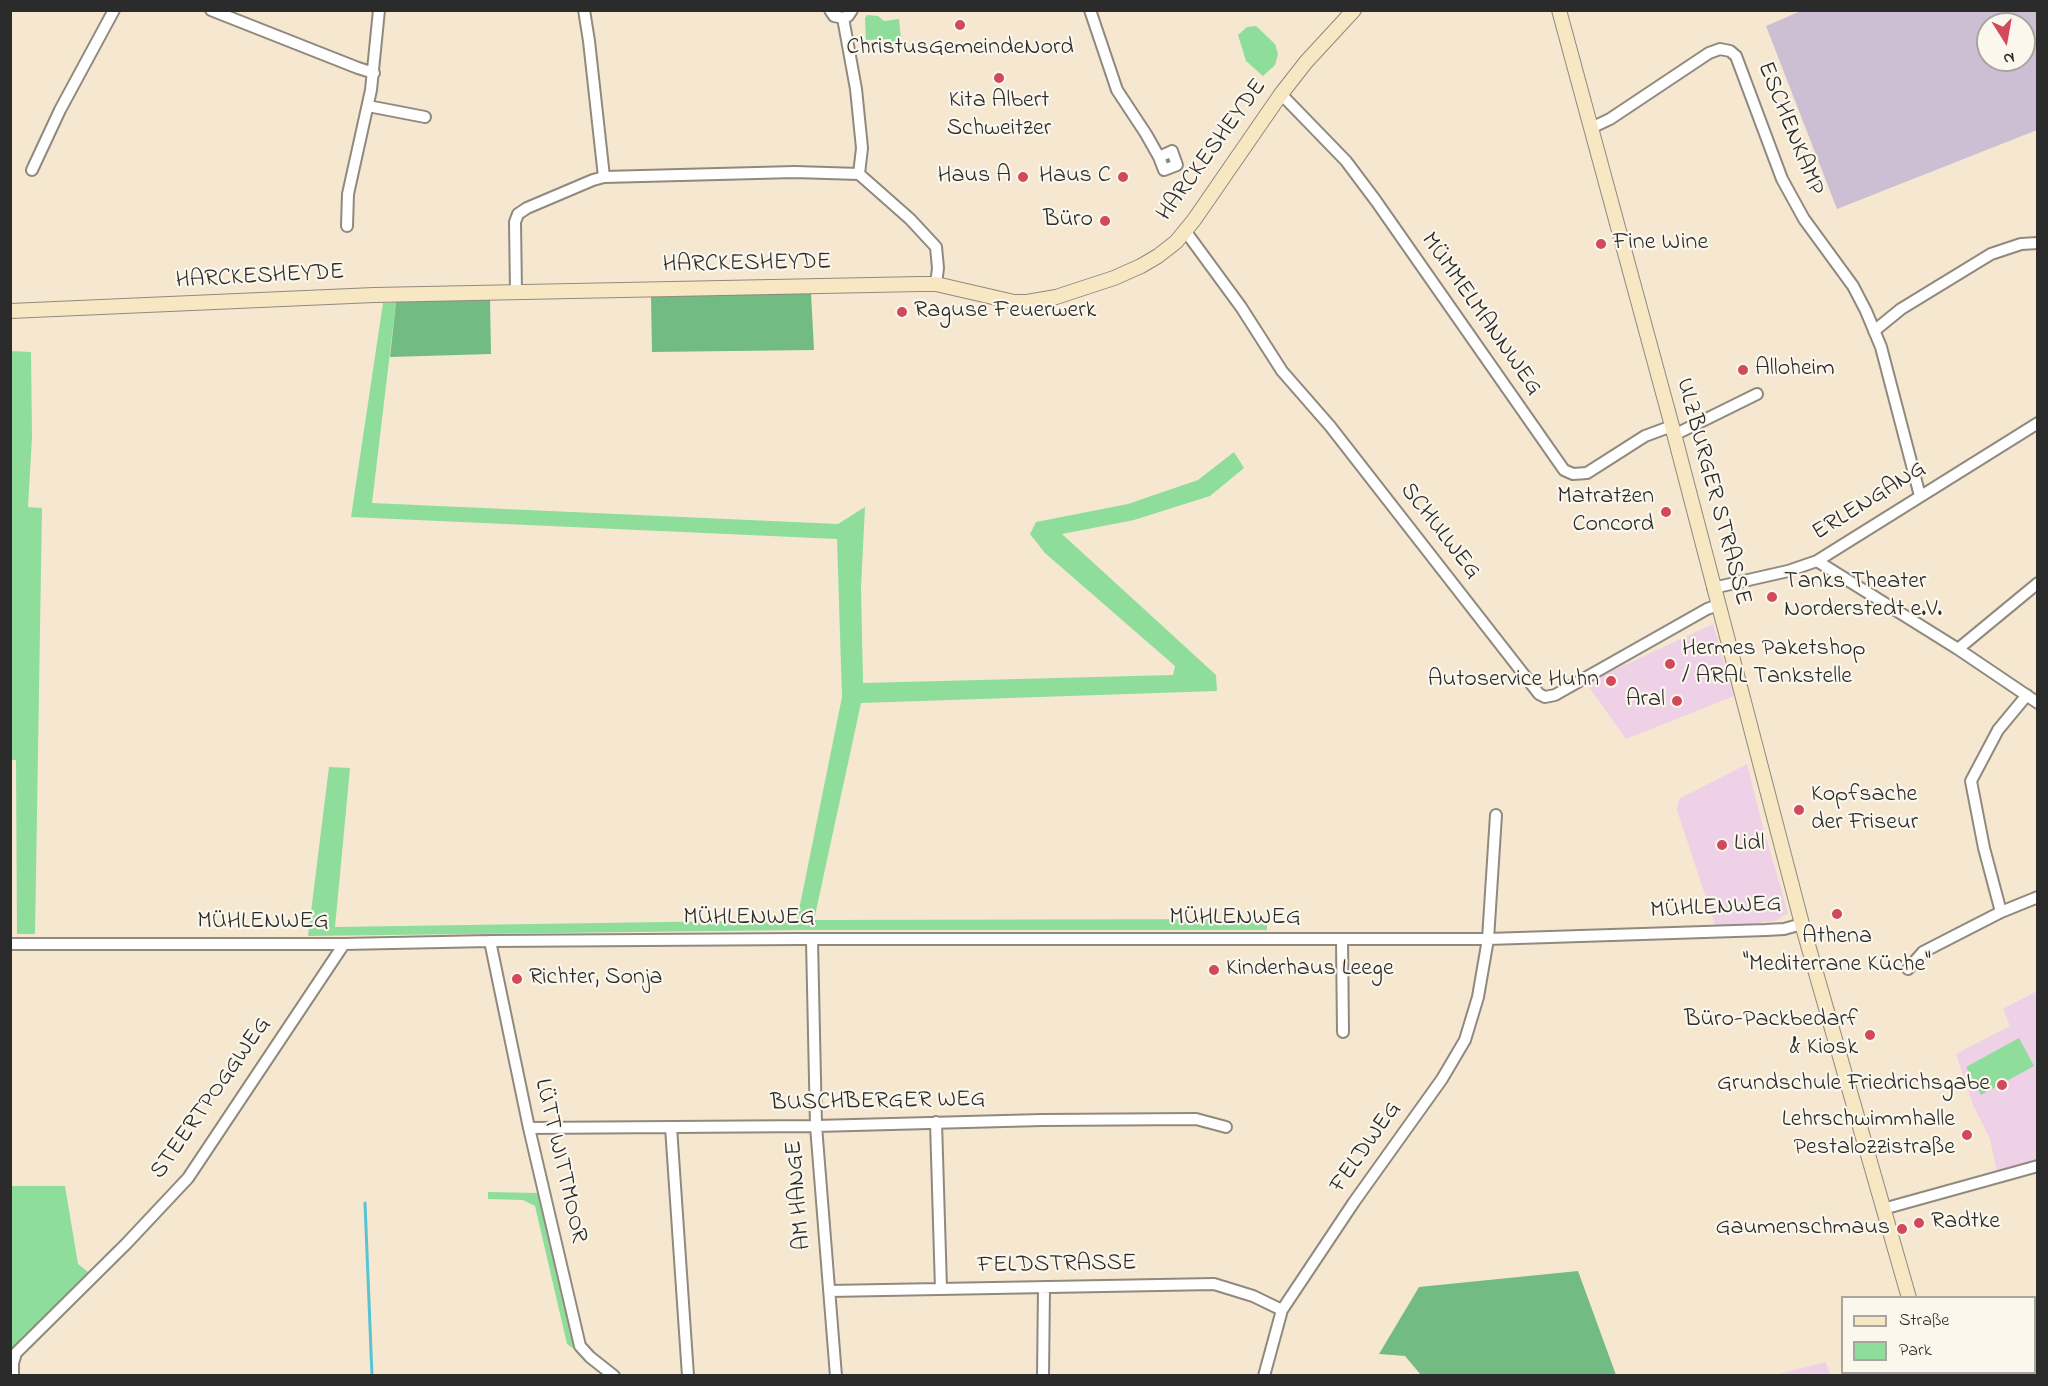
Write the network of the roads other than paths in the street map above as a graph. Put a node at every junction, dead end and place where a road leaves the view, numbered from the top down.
1 (114, 10) edge
2 (212, 10) edge
3 (379, 10) edge
4 (584, 10) edge
5 (830, 10) edge
6 (1090, 10) edge
7 (1354, 10) edge
8 (1559, 10) edge
9 (847, 14) edge
10 (374, 73) junction
11 (1281, 94) junction
12 (368, 106) junction
13 (425, 117) dead end
14 (1592, 128) junction
15 (1159, 157) dead end
16 (32, 170) dead end
17 (859, 174) junction
18 (604, 177) junction
19 (347, 226) dead end
20 (1186, 232) junction
21 (2037, 243) edge
22 (936, 284) junction
23 (516, 292) junction
24 (10, 311) edge
25 (1874, 330) junction
26 (1757, 394) dead end
27 (2037, 423) edge
28 (1673, 430) junction
29 (1920, 496) junction
30 (1816, 561) junction
31 (2037, 583) edge
32 (1713, 588) junction
33 (1718, 605) junction
34 (1958, 649) junction
35 (2027, 695) junction
36 (2037, 702) edge
37 (1496, 815) dead end
38 (2036, 899) edge
39 (2001, 912) junction
40 (1802, 924) junction
41 (1342, 939) junction
42 (1488, 939) junction
43 (490, 940) junction
44 (812, 940) junction
45 (10, 944) edge
46 (344, 944) junction
47 (1908, 969) dead end
48 (1343, 1032) dead end
49 (936, 1122) junction
50 (816, 1126) junction
51 (1226, 1126) dead end
52 (671, 1127) junction
53 (530, 1128) junction
54 (2037, 1166) edge
55 (1883, 1209) junction
56 (1044, 1287) junction
57 (941, 1289) junction
58 (829, 1291) junction
59 (1908, 1296) edge
60 (1282, 1310) junction
61 (13, 1376) edge
62 (614, 1376) edge
63 (688, 1376) edge
64 (836, 1376) edge
65 (1043, 1376) edge
66 (1264, 1376) edge

1 - 16 street
2 - 10 street
3 - 10 street
4 - 18 street
5 - 9 street
6 - 15 street
7 - 11 main road, HARCKESHEYDE
8 - 14 main road, ULZBURGER STRASSE
9 - 17 street
10 - 12 street
11 - 20 main road, HARCKESHEYDE
11 - 28 street, MÜMMELMANNWEG
12 - 13 street
12 - 19 street
14 - 25 street, ESCHENKAMP
14 - 28 main road, ULZBURGER STRASSE
17 - 18 street
17 - 22 street
18 - 23 street
20 - 22 main road, HARCKESHEYDE
20 - 33 street, SCHULWEG
21 - 25 street
22 - 23 main road, HARCKESHEYDE
23 - 24 main road, HARCKESHEYDE
25 - 29 street
26 - 28 street, MÜMMELMANNWEG
27 - 29 street, ERLENGANG
28 - 32 main road, ULZBURGER STRASSE
29 - 30 street, ERLENGANG
30 - 32 street, ERLENGANG
30 - 34 street
31 - 34 street
32 - 33 main road, ULZBURGER STRASSE
33 - 40 main road, ULZBURGER STRASSE
34 - 35 street
35 - 36 street
35 - 39 street
37 - 42 street
38 - 39 street
39 - 47 street
40 - 42 street, MÜHLENWEG
40 - 55 main road, ULZBURGER STRASSE
41 - 42 street, MÜHLENWEG
41 - 44 street, MÜHLENWEG
41 - 48 street
42 - 60 street, FELDWEG
43 - 44 street, MÜHLENWEG
43 - 46 street, MÜHLENWEG
43 - 53 street, LÜTT WITTMOOR
44 - 50 street, AM HANGE
45 - 46 street, MÜHLENWEG
46 - 61 street, STEERTPOGGWEG
49 - 50 street, BUSCHBERGER WEG
49 - 51 street, BUSCHBERGER WEG
49 - 57 street
50 - 52 street, BUSCHBERGER WEG
50 - 58 street, AM HANGE
52 - 53 street, BUSCHBERGER WEG
52 - 63 street
53 - 62 street, LÜTT WITTMOOR
54 - 55 street
55 - 59 main road, ULZBURGER STRASSE
56 - 57 street, FELDSTRASSE
56 - 60 street, FELDSTRASSE
56 - 65 street
57 - 58 street, FELDSTRASSE
58 - 64 street, AM HANGE
60 - 66 street, FELDWEG

